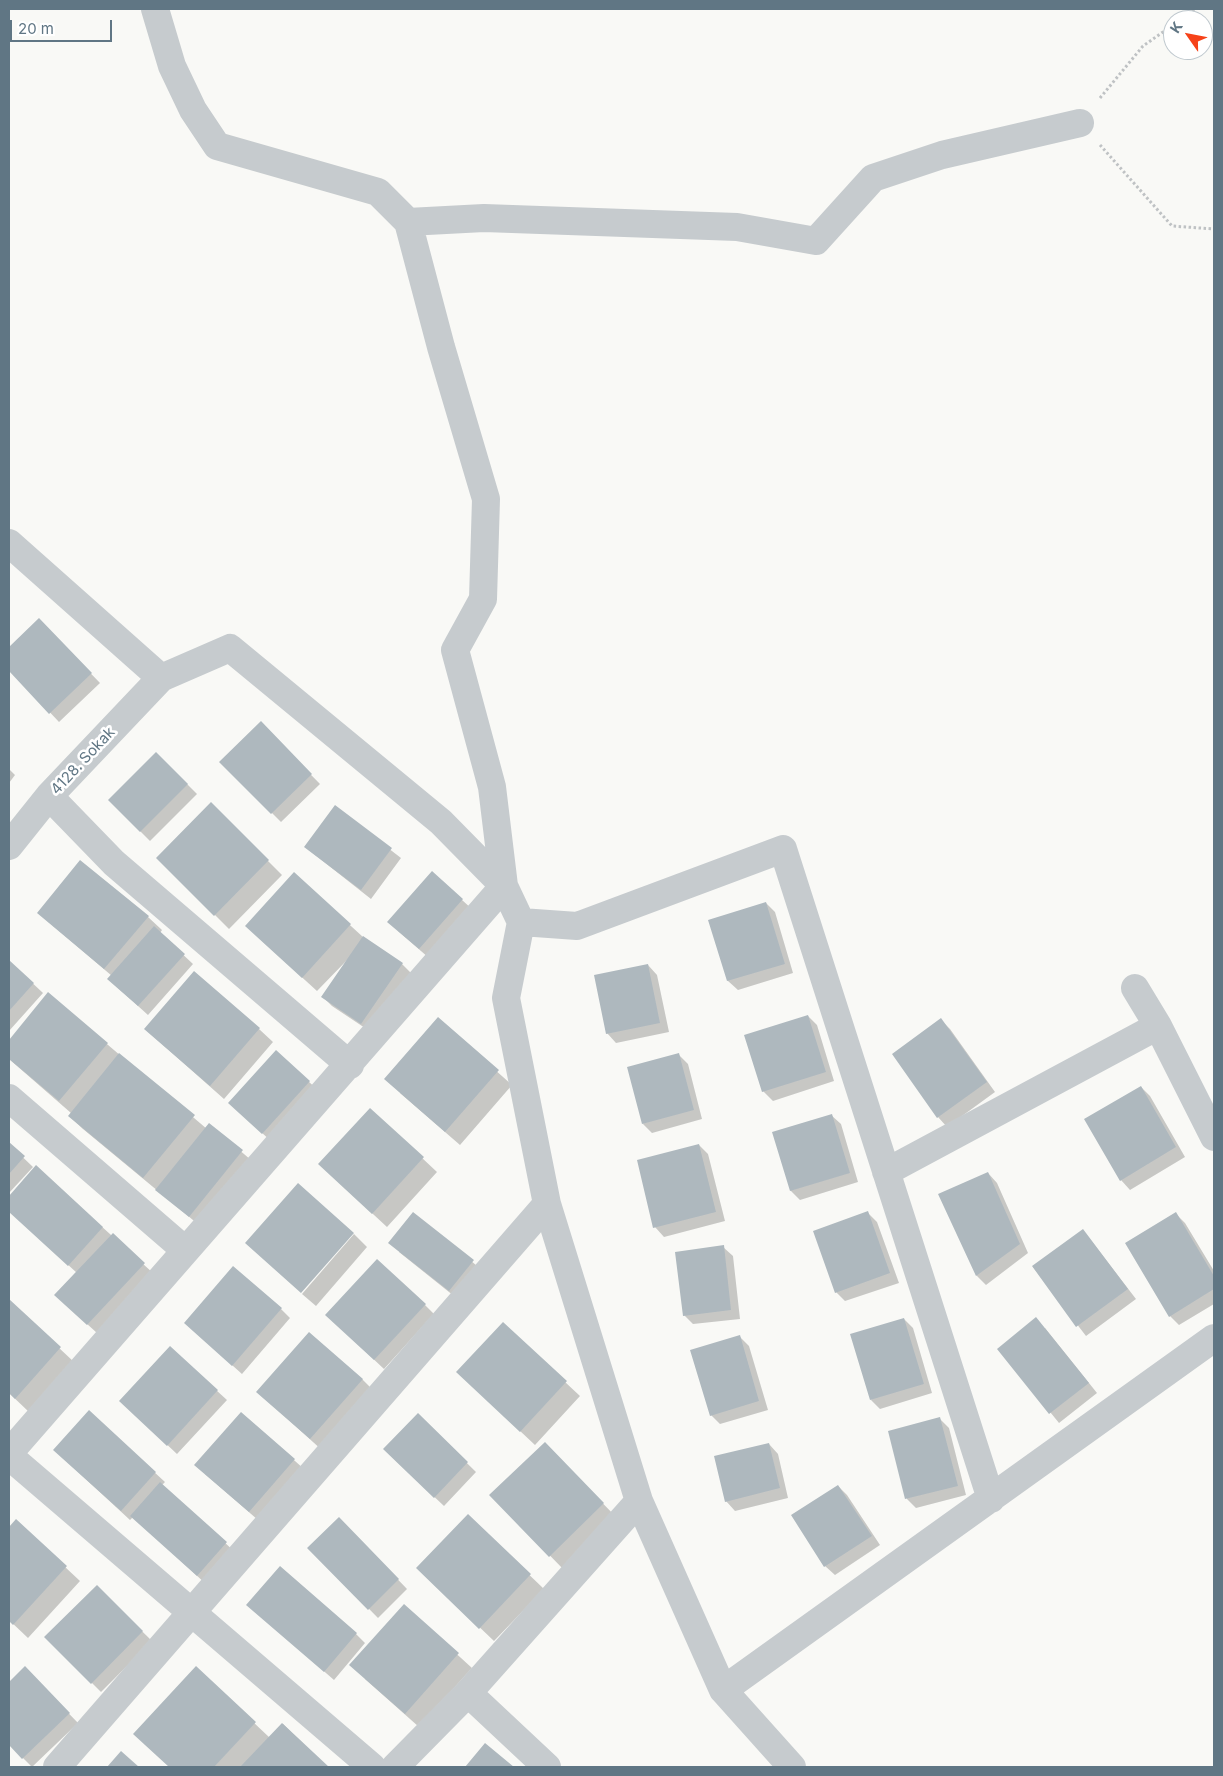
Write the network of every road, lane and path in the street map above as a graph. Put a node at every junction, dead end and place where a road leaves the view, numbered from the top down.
1 (155, 9) edge
2 (1163, 32) edge
3 (1080, 123) junction
4 (408, 222) junction
5 (1214, 229) edge
6 (9, 543) edge
7 (161, 678) junction
8 (49, 796) junction
9 (9, 846) edge
10 (504, 886) junction
11 (521, 922) junction
12 (1135, 988) dead end
13 (1158, 1026) junction
14 (350, 1065) junction
15 (9, 1098) edge
16 (1214, 1137) edge
17 (886, 1172) junction
18 (548, 1204) junction
19 (185, 1250) junction
20 (1214, 1338) edge
21 (9, 1454) edge
22 (991, 1499) junction
23 (639, 1501) junction
24 (191, 1612) junction
25 (722, 1690) junction
26 (468, 1693) junction
27 (57, 1767) edge
28 (372, 1767) edge
29 (395, 1767) edge
30 (547, 1767) edge
31 (792, 1767) edge

1 - 4 street
2 - 3 path
3 - 4 street
3 - 5 path
4 - 10 street
6 - 7 street
7 - 8 street, 4128. Sokak
7 - 10 street
8 - 9 street, 4128. Sokak
8 - 14 street
10 - 11 street
10 - 14 street
11 - 17 street
11 - 18 street
12 - 13 street
13 - 16 street
13 - 17 street
14 - 19 street
15 - 19 street
17 - 22 street
18 - 23 street
18 - 24 street
19 - 21 street
20 - 22 street
21 - 24 street
22 - 25 street
23 - 25 street
23 - 26 street
24 - 27 street
24 - 28 street
25 - 31 street
26 - 29 street
26 - 30 street

